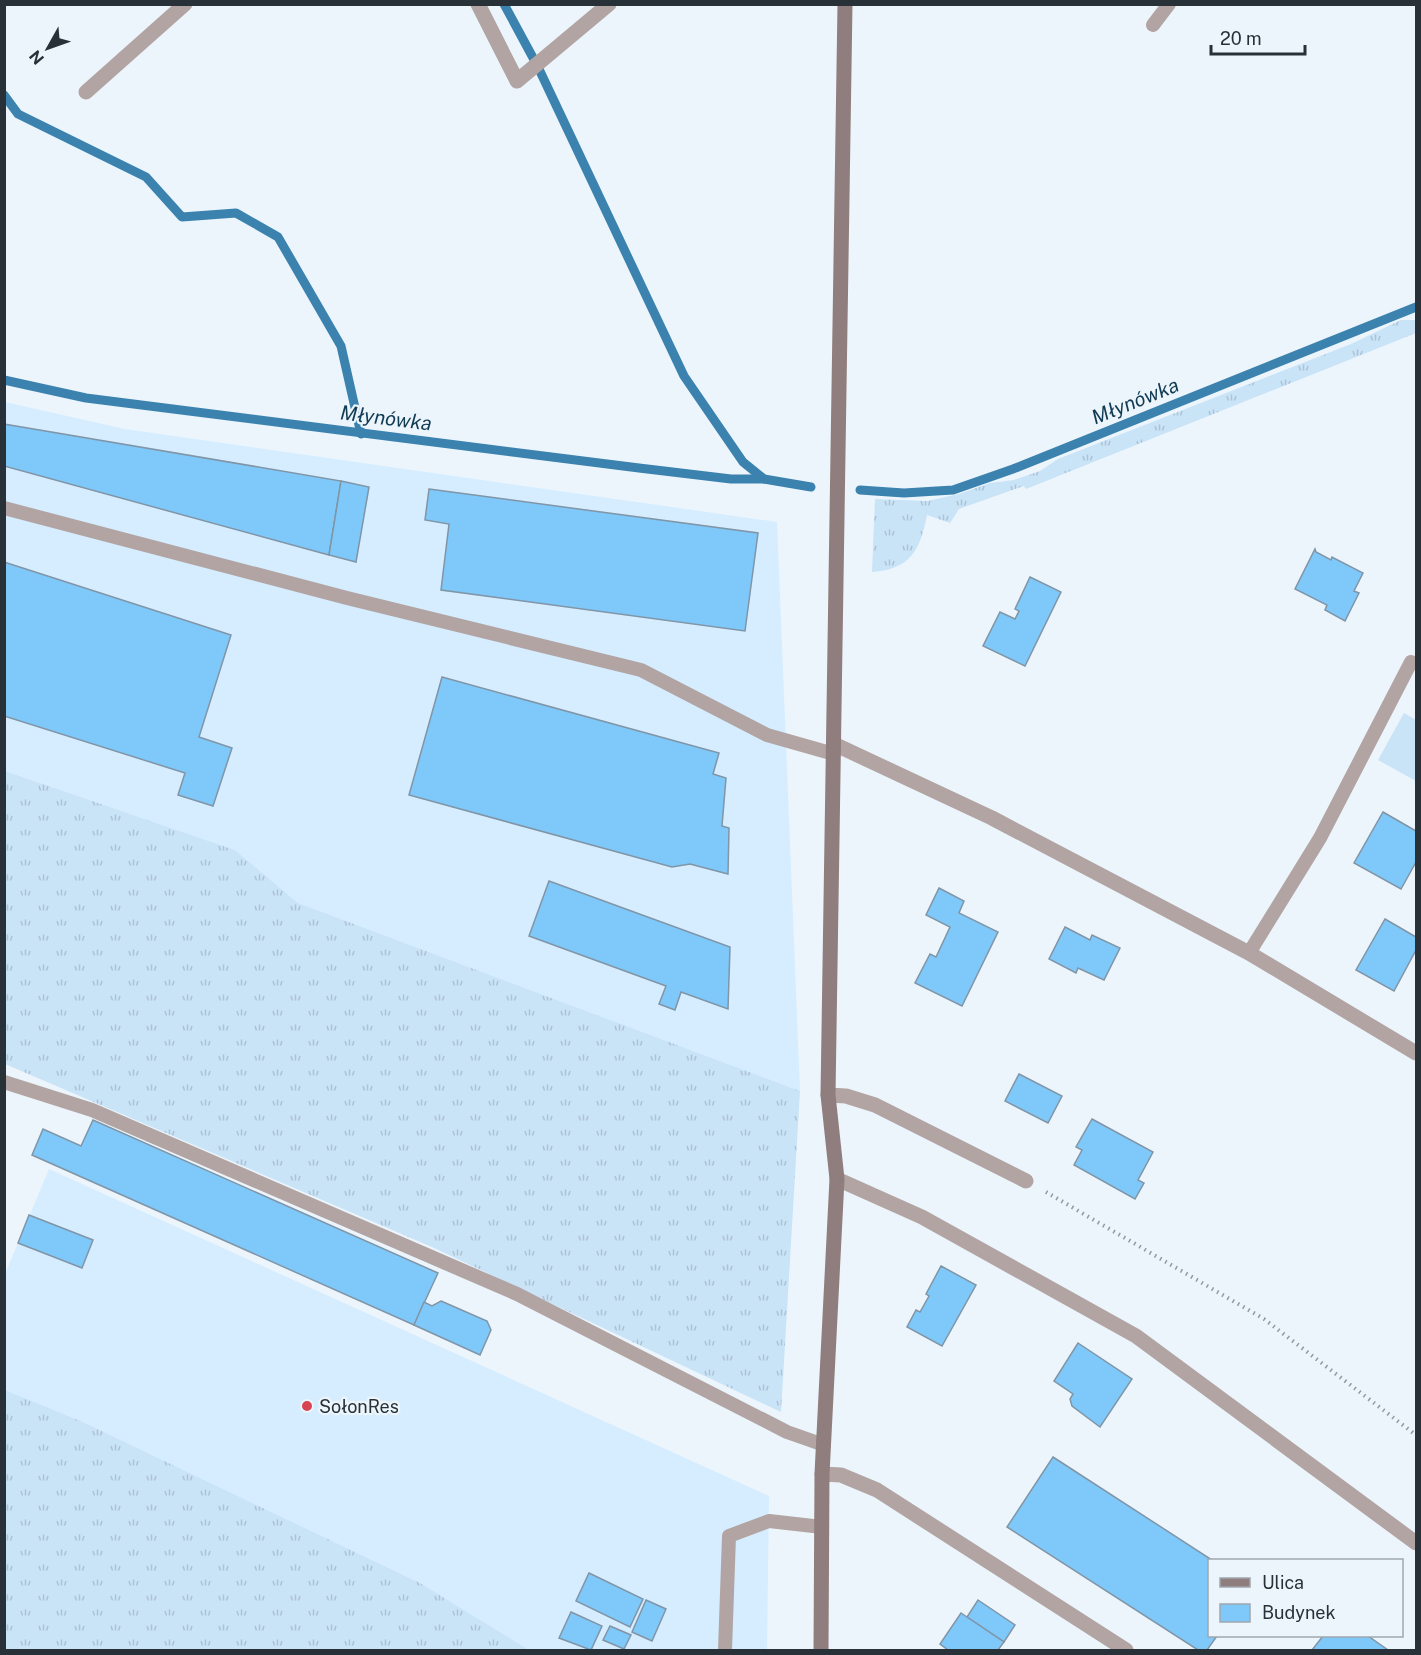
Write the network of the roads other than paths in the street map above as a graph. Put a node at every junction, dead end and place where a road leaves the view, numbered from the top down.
1 (185, 4) edge
2 (477, 4) edge
3 (609, 4) edge
4 (844, 4) edge
5 (1168, 4) edge
6 (1153, 25) dead end
7 (86, 92) dead end
8 (4, 508) edge
9 (1411, 662) dead end
10 (834, 749) junction
11 (1250, 952) junction
12 (1416, 1053) edge
13 (4, 1082) edge
14 (828, 1095) junction
15 (837, 1179) junction
16 (1026, 1181) road end
17 (824, 1445) junction
18 (822, 1473) junction
19 (822, 1527) junction
20 (1416, 1542) edge
21 (725, 1650) edge
22 (821, 1650) edge
23 (1126, 1650) edge

1 - 7 street
2 - 3 street
4 - 10 street
5 - 6 lane
8 - 10 lane
9 - 11 lane
10 - 11 street
10 - 14 street
11 - 12 street
13 - 17 lane
14 - 15 street
14 - 16 street
15 - 17 street
15 - 20 street
17 - 18 street
18 - 19 street
18 - 23 street
19 - 21 lane
19 - 22 street

